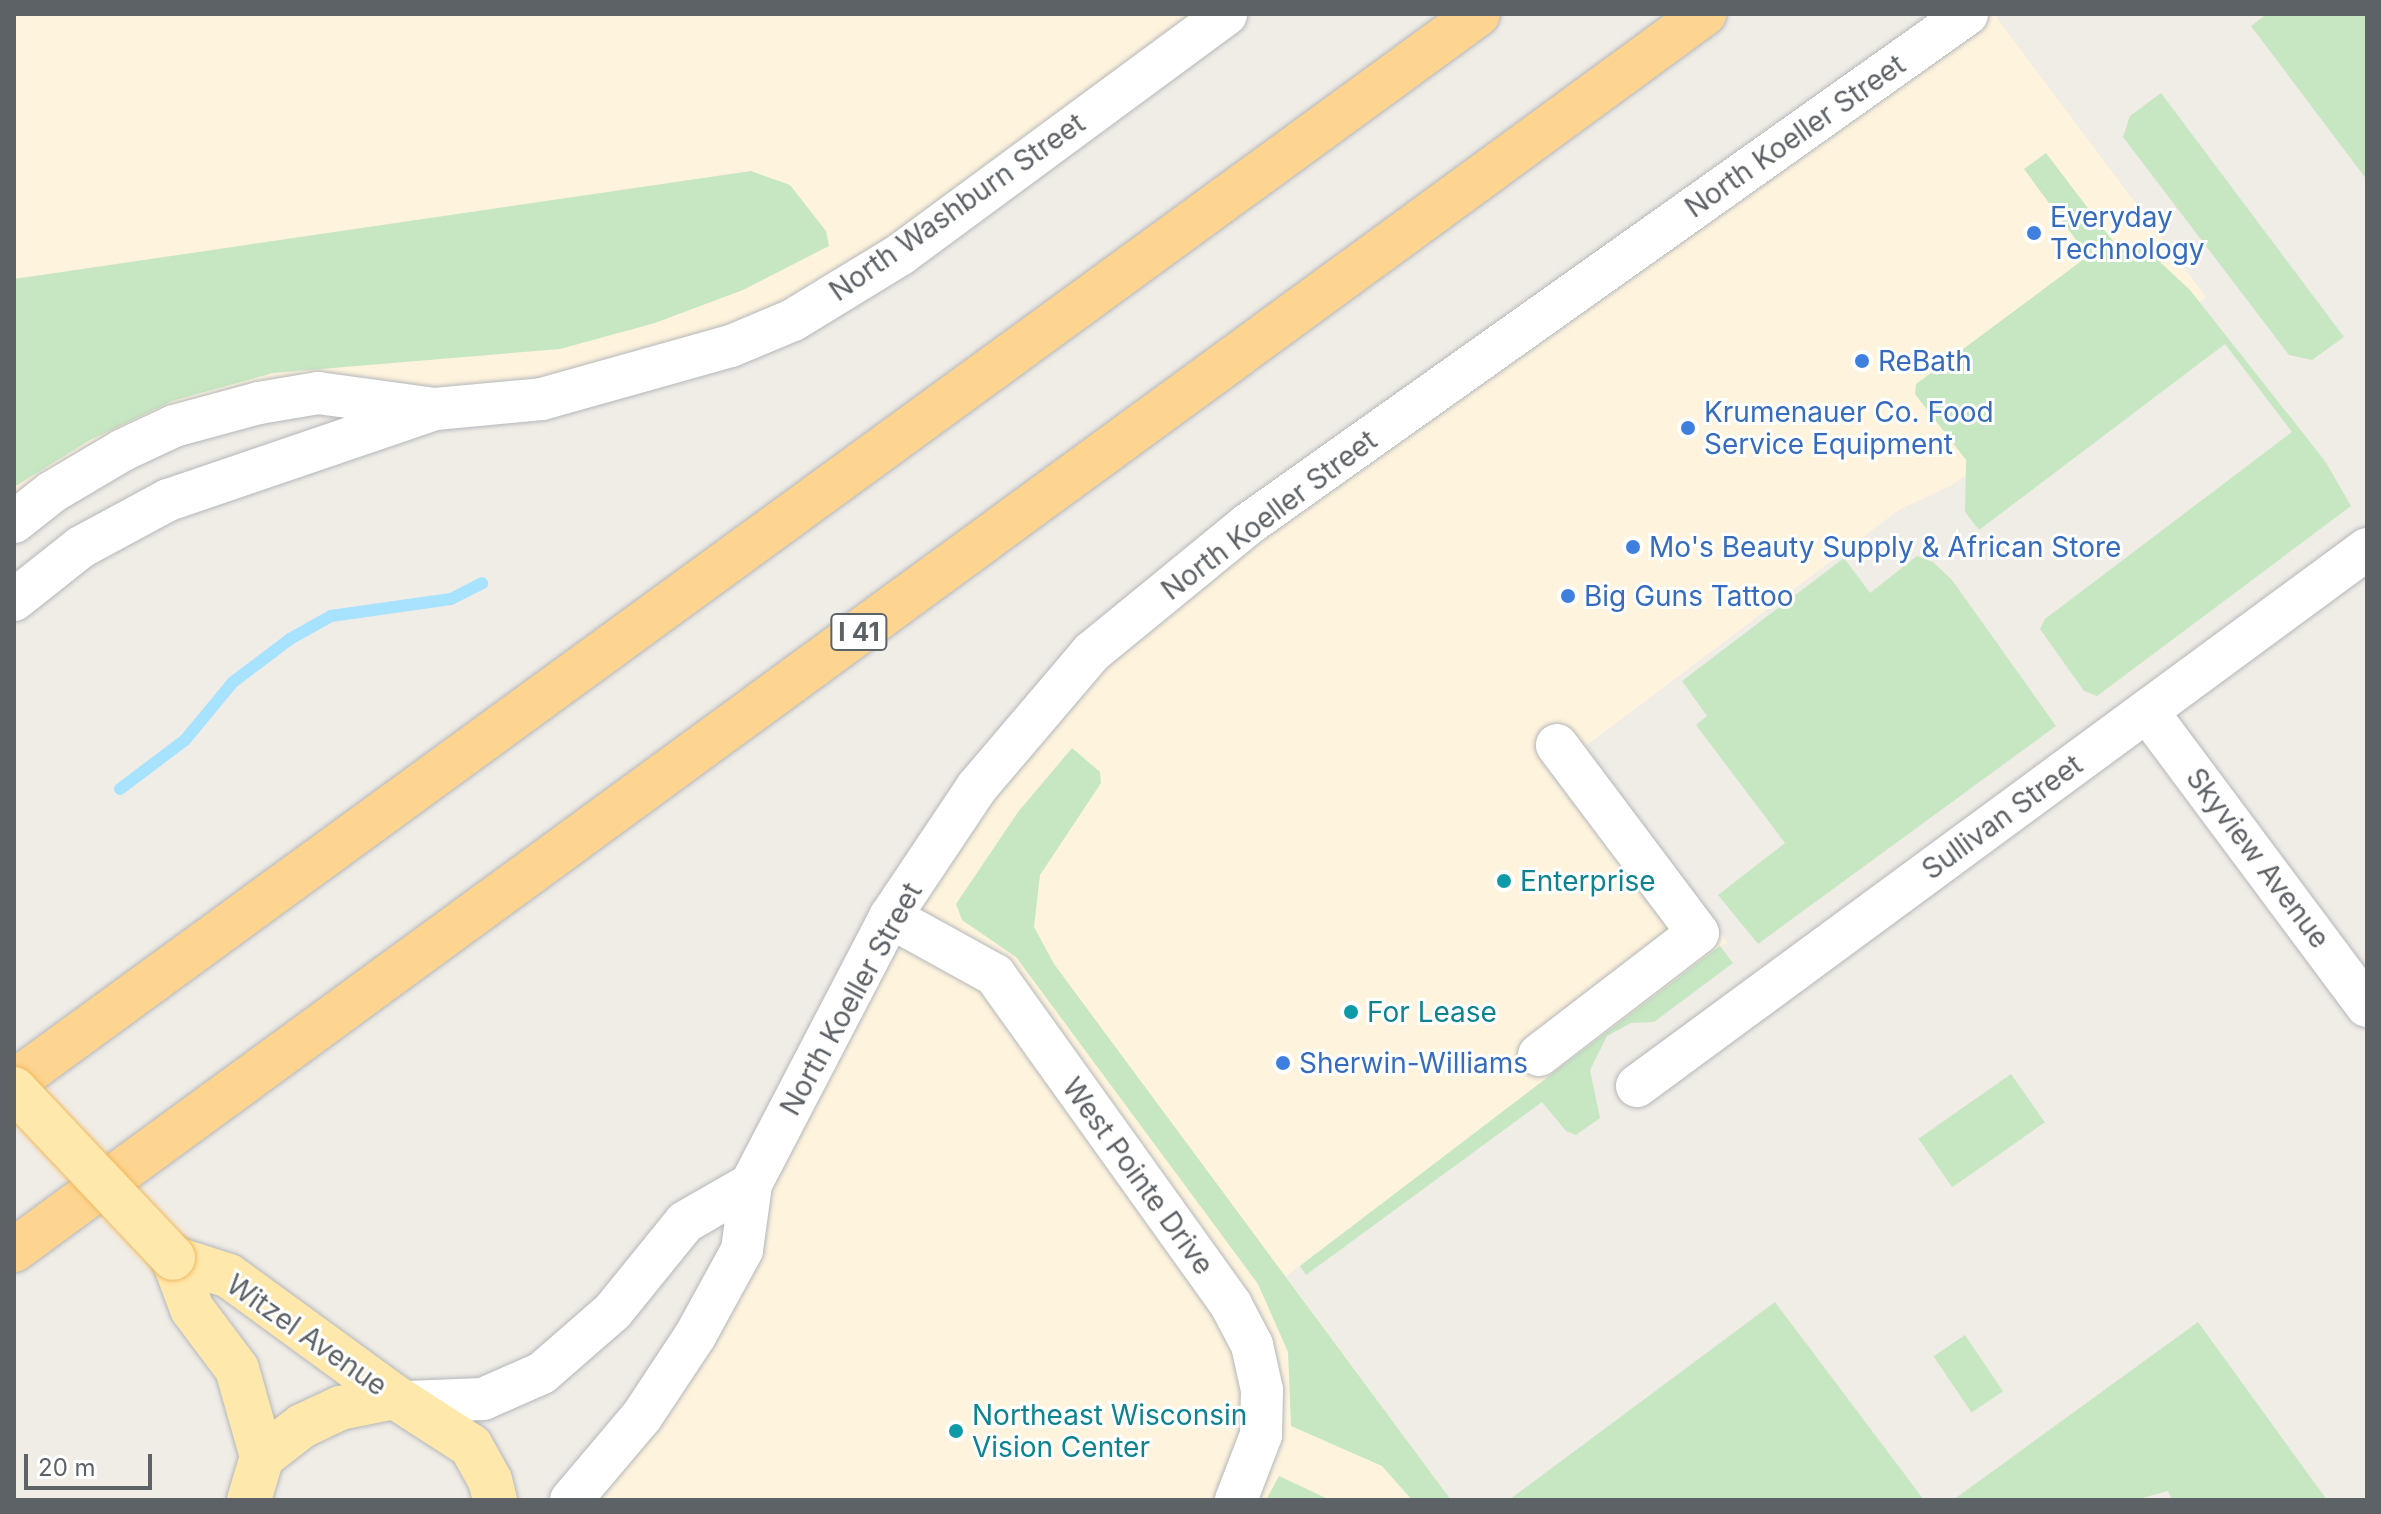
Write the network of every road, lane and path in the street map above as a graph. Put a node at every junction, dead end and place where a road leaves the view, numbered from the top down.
1 (1226, 14) edge
2 (1478, 14) edge
3 (1704, 14) edge
4 (1967, 14) edge
5 (435, 409) junction
6 (14, 522) edge
7 (2367, 549) edge
8 (14, 600) edge
9 (2147, 711) junction
10 (1557, 745) dead end
11 (890, 917) junction
12 (2367, 1006) edge
13 (1539, 1055) dead end
14 (14, 1082) edge
15 (1637, 1086) dead end
16 (14, 1089) edge
17 (751, 1184) junction
18 (14, 1250) edge
19 (173, 1258) junction
20 (401, 1400) junction
21 (252, 1484) edge
22 (495, 1500) edge
23 (571, 1500) edge
24 (1236, 1500) edge

1 - 5 street, North Washburn Street
2 - 14 highway
3 - 18 highway, I 41
4 - 11 street, North Koeller Street
5 - 6 street, North Washburn Street
5 - 8 street, North Washburn Street
7 - 9 street, Sullivan Street
9 - 12 street, Skyview Avenue
9 - 15 street, Sullivan Street
10 - 13 street
11 - 17 street, North Koeller Street
11 - 24 street, West Pointe Drive
16 - 19 main road, Witzel Avenue, bridge
17 - 20 street
17 - 23 street, North Koeller Street
19 - 20 main road, Witzel Avenue
19 - 21 main road, Witzel Avenue
20 - 21 main road
20 - 22 main road, Witzel Avenue

